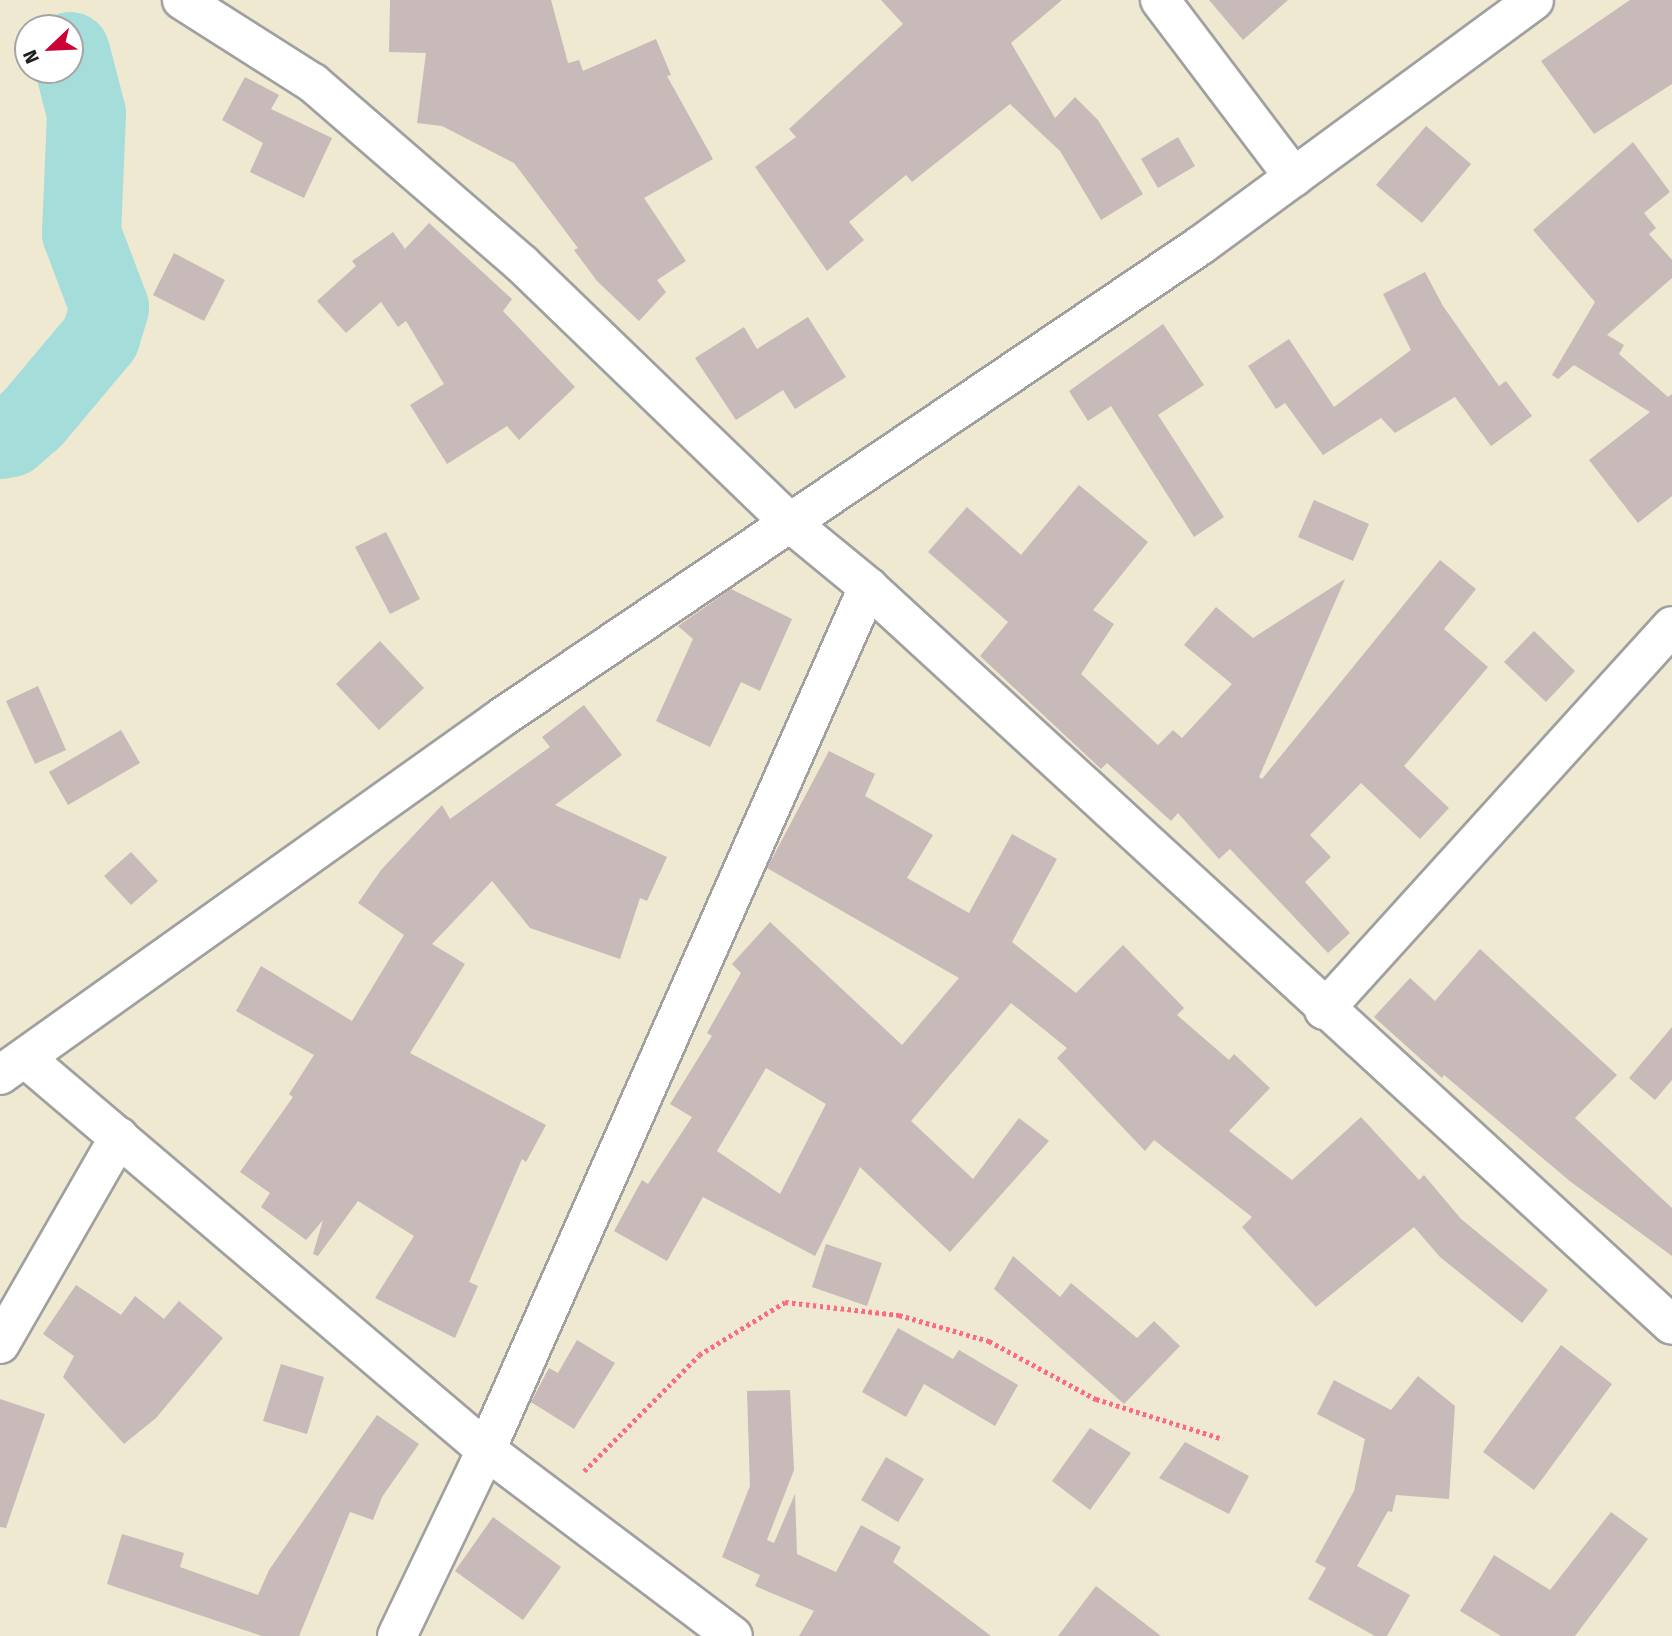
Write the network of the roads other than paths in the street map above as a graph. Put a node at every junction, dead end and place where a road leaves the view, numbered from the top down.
1 (182, 0) edge
2 (1160, 0) edge
3 (1534, 0) edge
4 (1294, 177) junction
5 (789, 522) junction
6 (869, 587) junction
7 (1672, 626) edge
8 (1324, 1010) junction
9 (12, 1067) edge
10 (119, 1138) junction
11 (1672, 1325) edge
12 (0, 1343) edge
13 (486, 1450) junction
14 (397, 1636) edge
15 (733, 1636) edge

1 - 5 street
2 - 4 street
3 - 4 street
4 - 5 street
5 - 6 street
5 - 9 street
6 - 8 street
6 - 13 street
7 - 8 street
8 - 11 street
9 - 10 street
10 - 12 street
10 - 13 street
13 - 14 street
13 - 15 street

